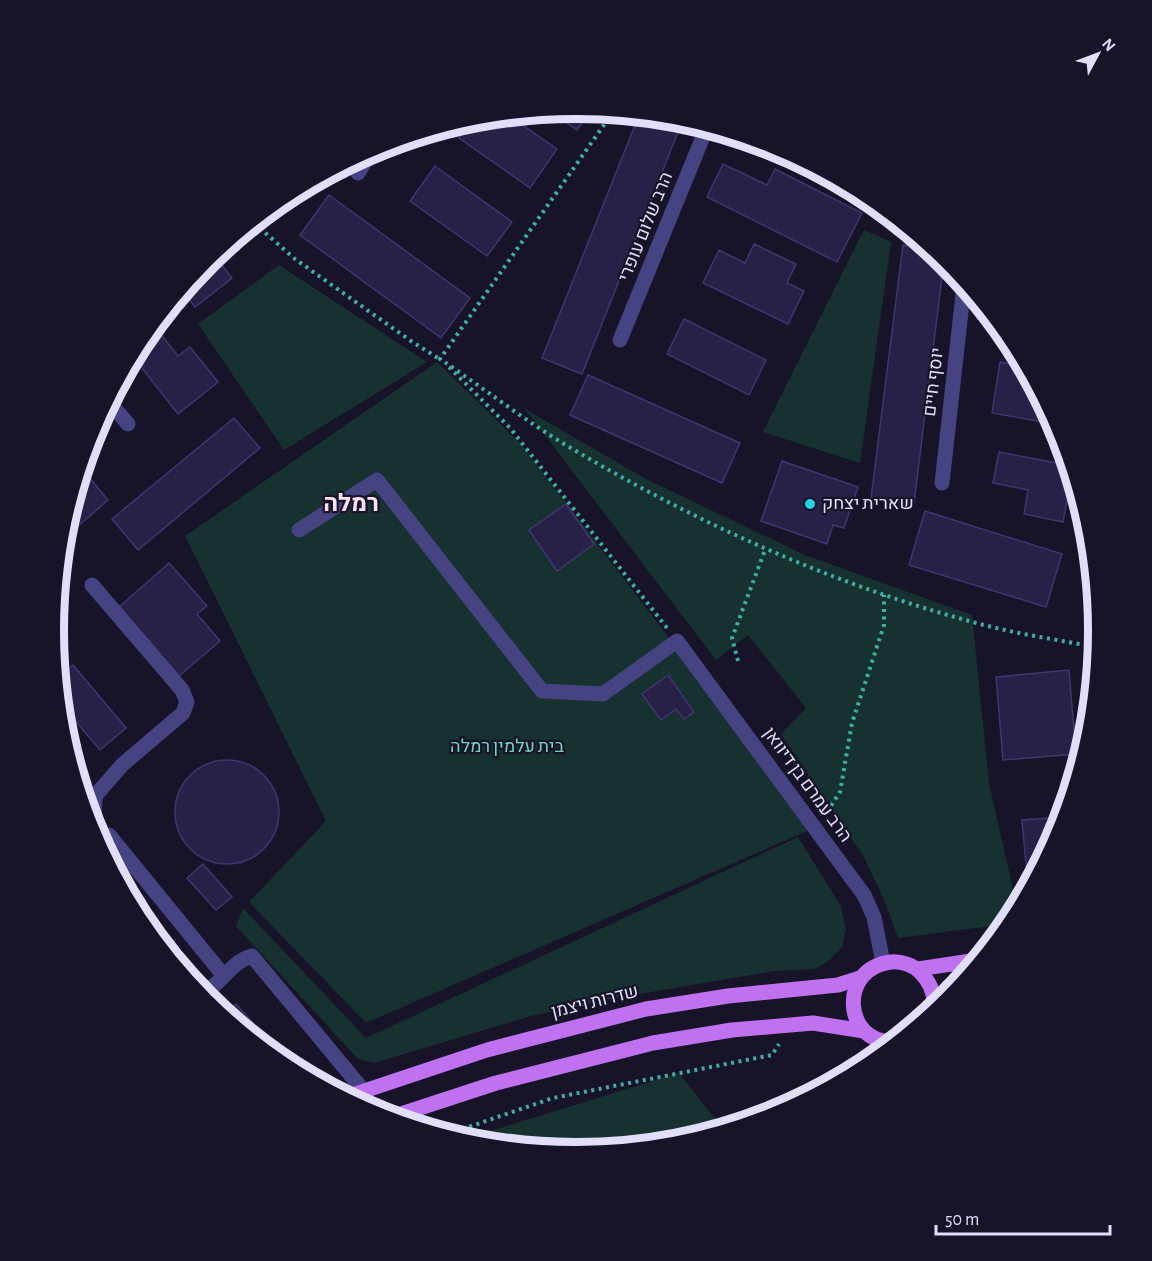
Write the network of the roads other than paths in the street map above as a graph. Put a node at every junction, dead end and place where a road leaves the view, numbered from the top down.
1 (704, 135) edge
2 (362, 166) edge
3 (358, 173) dead end
4 (963, 295) edge
5 (620, 340) dead end
6 (115, 409) edge
7 (128, 424) dead end
8 (942, 483) dead end
9 (299, 530) dead end
10 (92, 585) dead end
11 (95, 803) edge
12 (107, 835) edge
13 (966, 962) edge
14 (883, 963) junction
15 (918, 969) junction
16 (224, 976) junction
17 (860, 978) junction
18 (211, 989) edge
19 (932, 997) edge
20 (875, 1040) edge
21 (363, 1090) junction
22 (357, 1092) edge
23 (407, 1113) edge

1 - 5 street, הרב שלום עופרי
2 - 3 street
4 - 8 street, יוסף חיים
6 - 7 street
9 - 14 street, הרב עמרם בן דיוואן
10 - 11 street
12 - 16 street
13 - 15 main road
14 - 15 main road
14 - 17 main road, שדרות ויצמן
15 - 19 main road
16 - 18 street
16 - 21 street
17 - 20 main road
17 - 21 main road, שדרות ויצמן
20 - 23 main road
21 - 22 main road, שדרות ויצמן

